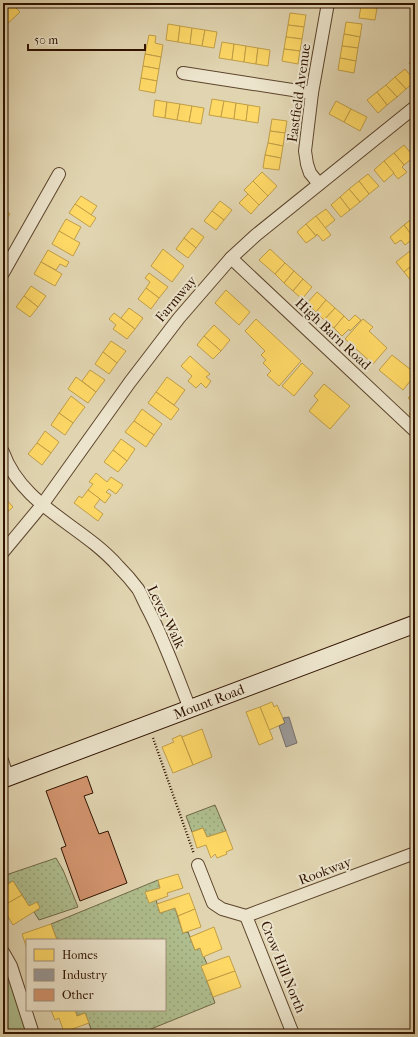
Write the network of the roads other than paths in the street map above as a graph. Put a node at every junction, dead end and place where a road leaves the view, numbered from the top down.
1 (328, 3) edge
2 (183, 73) dead end
3 (312, 93) junction
4 (415, 107) edge
5 (59, 174) dead end
6 (319, 184) junction
7 (231, 258) junction
8 (3, 273) edge
9 (415, 431) edge
10 (3, 452) edge
11 (42, 505) junction
12 (3, 552) edge
13 (415, 624) edge
14 (190, 709) junction
15 (3, 754) edge
16 (7, 778) edge
17 (415, 853) edge
18 (198, 865) road end
19 (246, 916) junction
20 (3, 952) edge
21 (33, 1034) edge
22 (293, 1034) edge

1 - 3 street, Eastfield Avenue
2 - 3 street
3 - 6 street, Eastfield Avenue
4 - 6 street, Farmway
5 - 8 street
6 - 7 street, Farmway
7 - 9 street, High Barn Road
7 - 11 street, Farmway
10 - 11 street, Lever Walk
11 - 12 street, Farmway
11 - 14 street, Lever Walk
13 - 14 street, Mount Road
14 - 16 street, Mount Road
15 - 16 lane
17 - 19 street, Rookway
18 - 19 street, Crow Hill North
19 - 22 street, Crow Hill North
20 - 21 street

